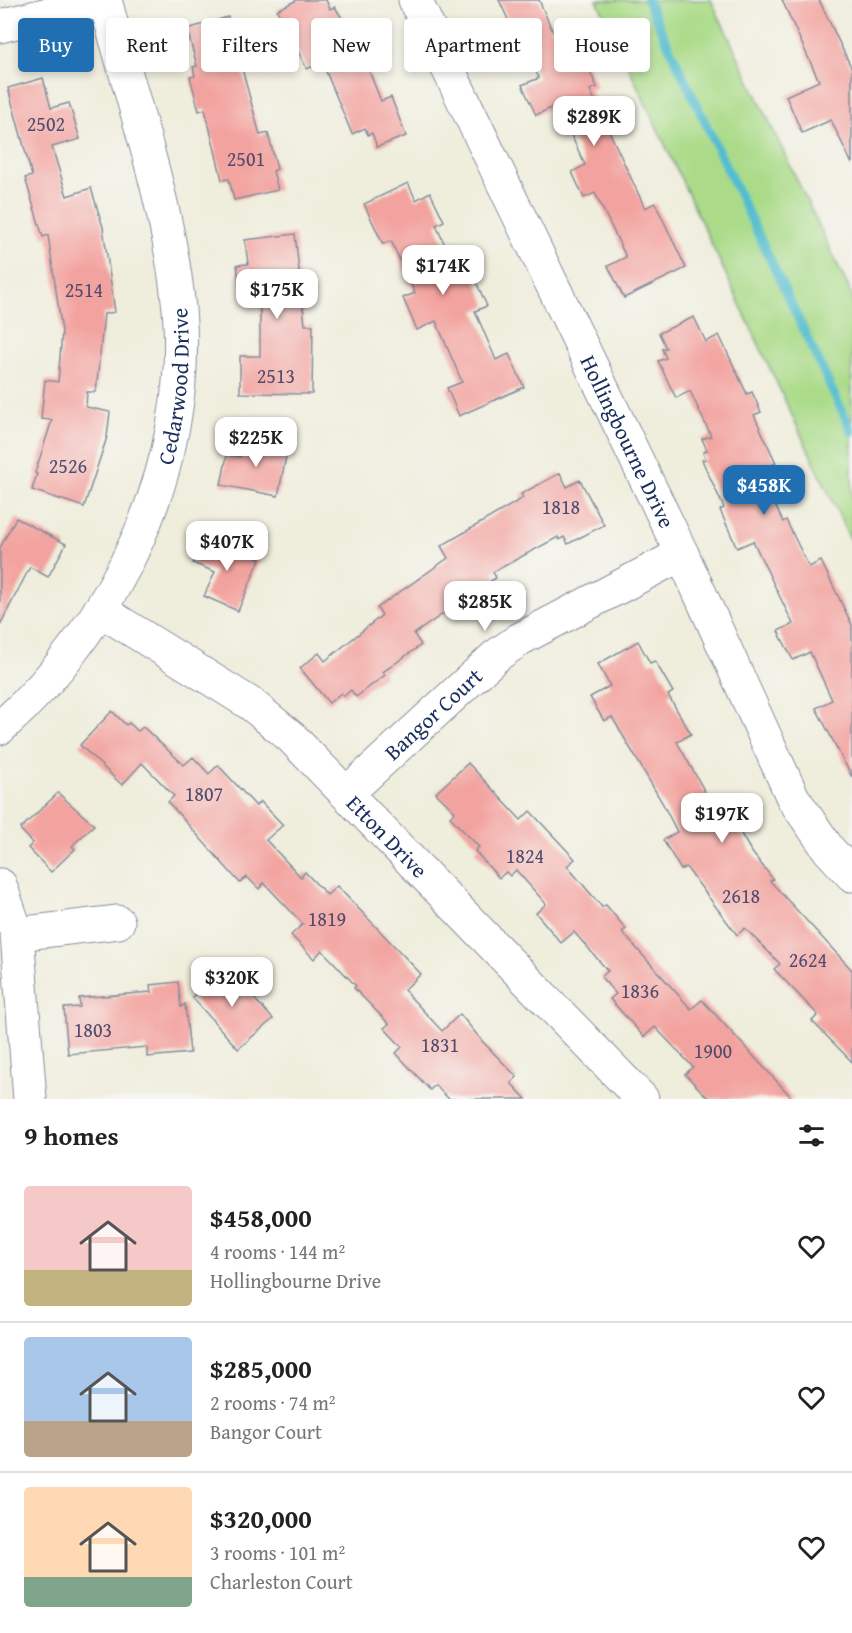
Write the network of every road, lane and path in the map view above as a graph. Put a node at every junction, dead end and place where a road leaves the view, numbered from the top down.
1 (105, 0) edge
2 (415, 0) edge
3 (0, 26) edge
4 (682, 554) junction
5 (100, 610) junction
6 (0, 728) edge
7 (346, 793) junction
8 (852, 875) edge
9 (0, 885) edge
10 (118, 922) dead end
11 (17, 934) junction
12 (30, 1099) edge
13 (642, 1099) edge

1 - 3 street
1 - 5 street, Cedarwood Drive
2 - 4 street, Hollingbourne Drive
4 - 7 street, Bangor Court
4 - 8 street, Hollingbourne Drive
5 - 6 street, Cedarwood Drive
5 - 7 street, Etton Drive
7 - 13 street, Etton Drive
9 - 11 street
10 - 11 street
11 - 12 street

